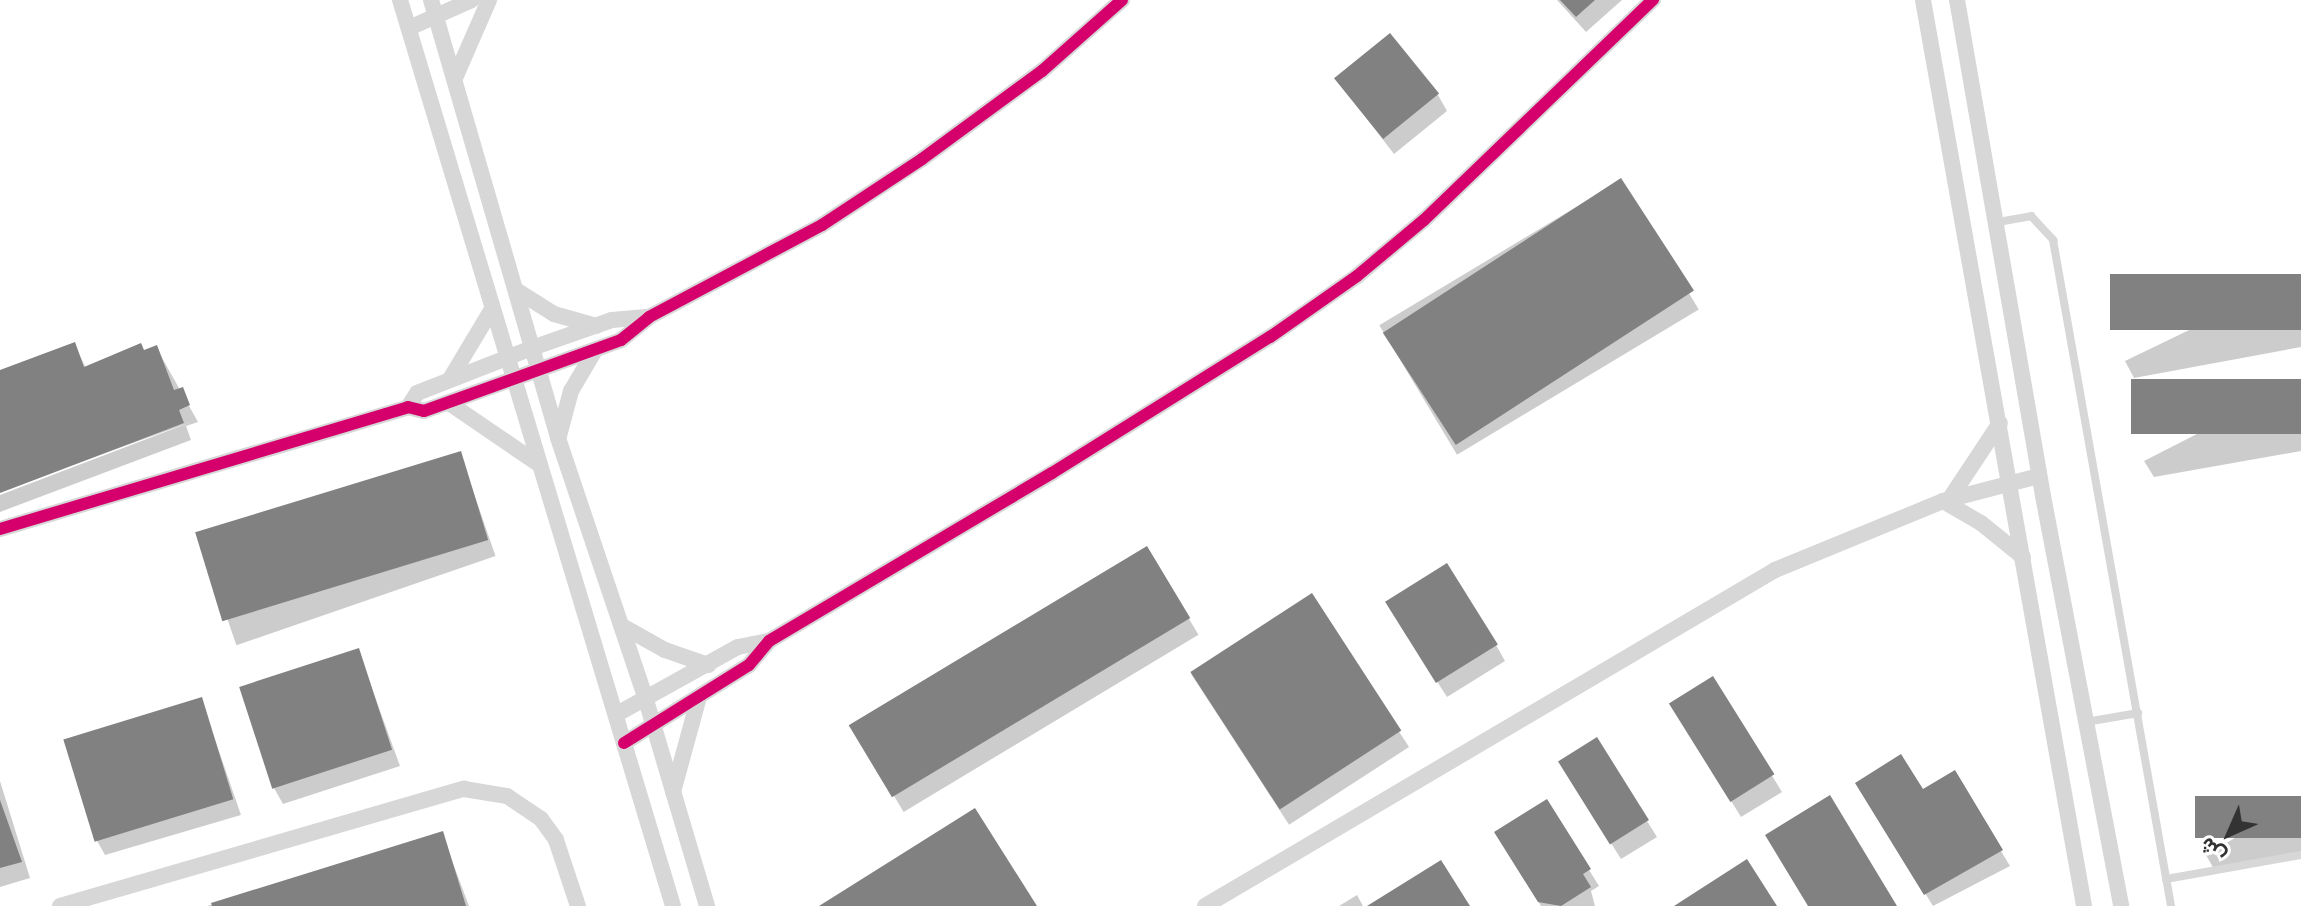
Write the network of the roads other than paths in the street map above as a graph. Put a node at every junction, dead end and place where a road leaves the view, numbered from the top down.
1 (431, 0) edge
2 (472, 0) edge
3 (489, 0) edge
4 (1122, 0) edge
5 (1653, 0) edge
6 (1923, 0) edge
7 (1957, 0) edge
8 (406, 2) edge
9 (436, 17) junction
10 (409, 28) junction
11 (455, 78) junction
12 (1998, 222) junction
13 (516, 290) junction
14 (492, 309) junction
15 (649, 317) junction
16 (596, 326) junction
17 (532, 348) junction
18 (596, 350) junction
19 (507, 358) junction
20 (540, 373) junction
21 (447, 381) junction
22 (515, 382) junction
23 (449, 403) junction
24 (408, 407) junction
25 (2000, 423) junction
26 (558, 438) junction
27 (541, 466) junction
28 (2039, 476) junction
29 (2010, 483) junction
30 (1946, 501) junction
31 (0, 529) edge
32 (2023, 557) junction
33 (622, 626) junction
34 (769, 641) junction
35 (708, 665) junction
36 (699, 697) junction
37 (646, 700) junction
38 (2138, 713) junction
39 (617, 714) junction
40 (2086, 722) junction
41 (653, 727) junction
42 (624, 743) junction
43 (673, 797) junction
44 (2301, 855) edge
45 (2166, 879) junction
46 (60, 906) edge
47 (578, 906) edge
48 (673, 906) edge
49 (707, 906) edge
50 (1205, 906) edge
51 (2084, 906) edge
52 (2121, 906) edge
53 (2171, 906) edge

1 - 9 street
2 - 9 street
3 - 11 street
4 - 15 street
5 - 34 street
6 - 25 street
7 - 12 street
8 - 10 street
9 - 10 street
9 - 11 street
10 - 14 street
11 - 13 street
12 - 28 street
12 - 38 lane
13 - 16 street
13 - 17 street
14 - 19 street
14 - 21 street
15 - 16 street
15 - 18 street
16 - 17 street
17 - 19 street
17 - 20 street
18 - 20 street
18 - 26 street
19 - 21 street
19 - 22 street
20 - 22 street
20 - 26 street
21 - 24 street
22 - 23 street
22 - 27 street
23 - 24 street
23 - 27 street
24 - 31 street
25 - 29 street
25 - 30 street
26 - 33 street
27 - 39 street
28 - 29 street
28 - 40 street
29 - 30 street
29 - 32 street
30 - 32 street
30 - 50 street
32 - 51 street
33 - 35 street
33 - 37 street
34 - 35 street
34 - 36 street
35 - 37 street
36 - 41 street
36 - 43 street
37 - 39 street
37 - 41 street
38 - 40 lane
38 - 45 lane
39 - 42 street
40 - 52 street
41 - 42 street
41 - 43 street
42 - 48 street
43 - 49 street
44 - 45 lane
45 - 53 lane
46 - 47 street

